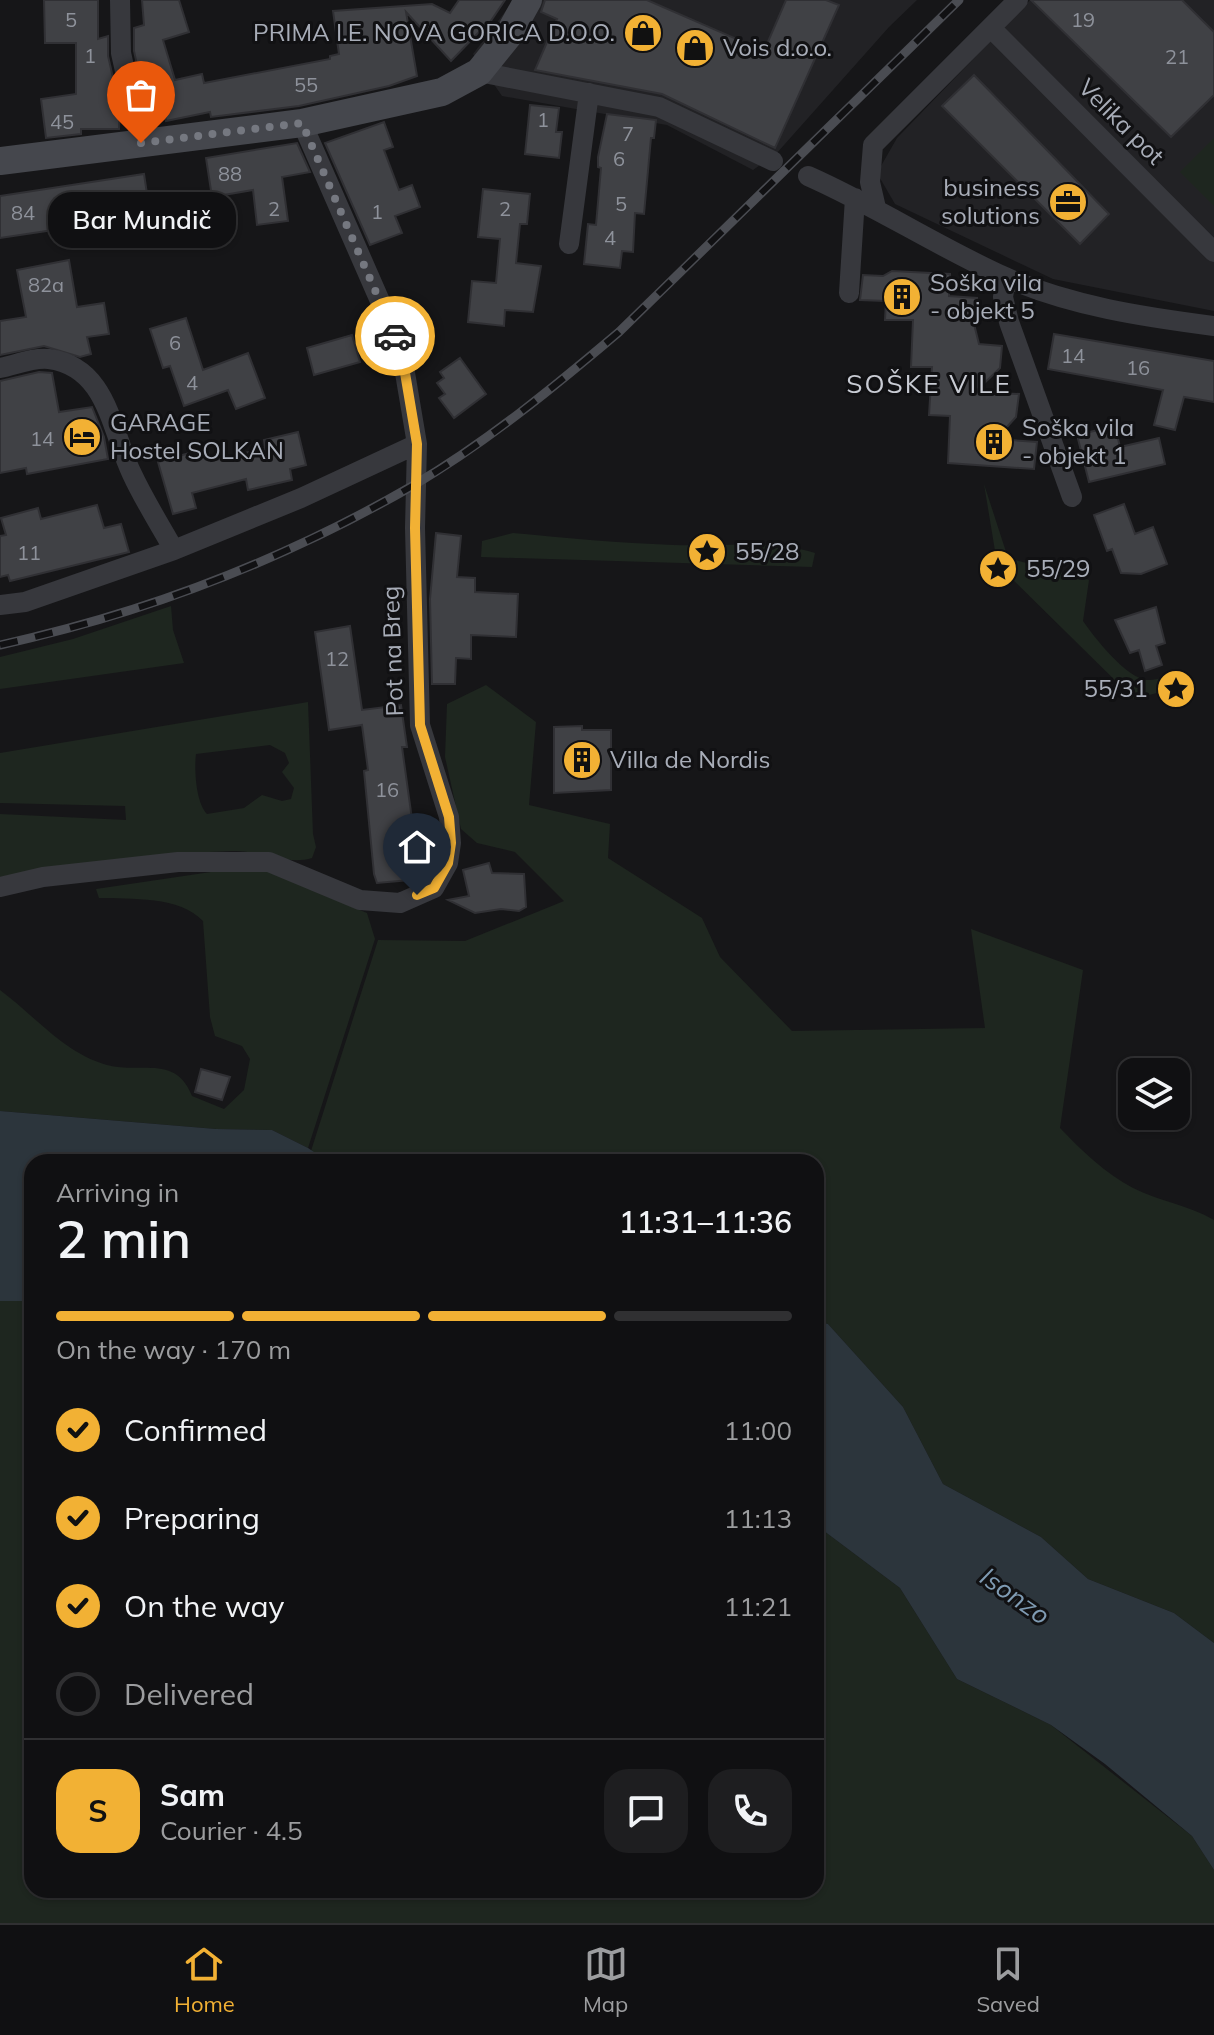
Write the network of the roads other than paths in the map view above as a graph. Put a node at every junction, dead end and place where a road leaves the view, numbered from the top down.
1 (120, 0) edge
2 (528, 0) edge
3 (1018, 0) edge
4 (991, 28) junction
5 (479, 72) junction
6 (589, 93) junction
7 (302, 123) junction
8 (141, 143) junction
9 (0, 161) edge
10 (773, 161) dead end
11 (808, 176) dead end
12 (855, 198) junction
13 (876, 208) junction
14 (569, 244) dead end
15 (1214, 252) edge
16 (1006, 278) junction
17 (849, 293) dead end
18 (1211, 322) edge
19 (0, 368) edge
20 (417, 444) junction
21 (1072, 497) dead end
22 (174, 550) junction
23 (0, 605) edge
24 (0, 887) edge

1 - 8 street
2 - 5 main road
3 - 4 street
4 - 13 street
4 - 15 street, Velika pot
5 - 6 street
5 - 7 main road
6 - 10 street
6 - 14 street
7 - 8 main road
7 - 20 street, Pot na Breg
8 - 9 main road
11 - 12 street
12 - 13 street
12 - 17 street
13 - 16 street
16 - 18 street
16 - 21 street
19 - 22 street
20 - 22 street
20 - 24 street, Pot na Breg
22 - 23 street

